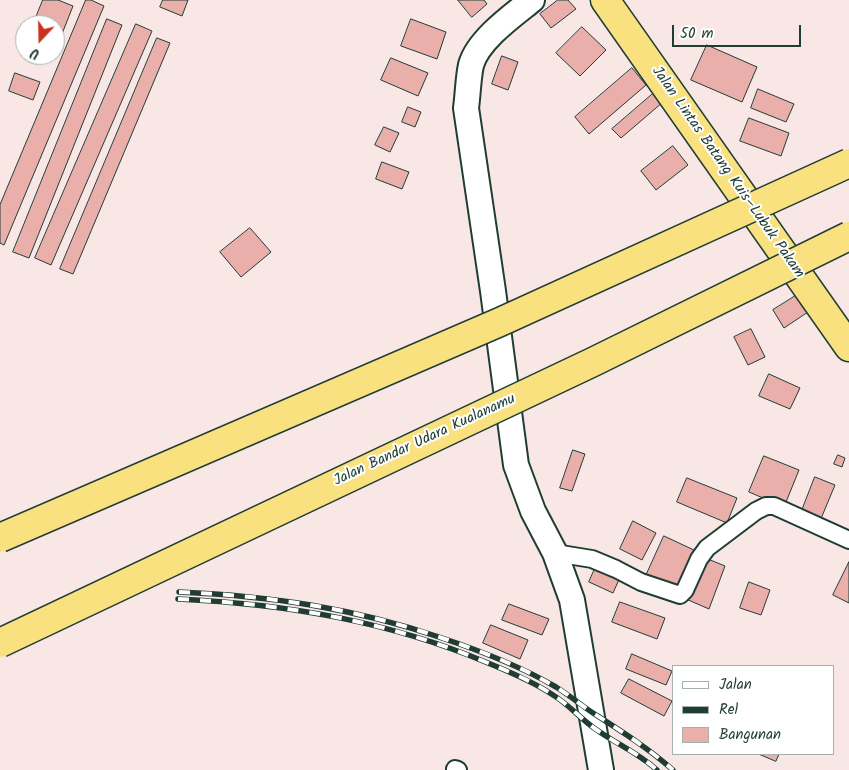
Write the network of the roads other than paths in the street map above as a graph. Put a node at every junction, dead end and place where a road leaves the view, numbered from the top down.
1 (532, 0) edge
2 (605, 0) edge
3 (849, 163) edge
4 (849, 236) edge
5 (849, 347) edge
6 (0, 538) edge
7 (849, 540) edge
8 (555, 553) junction
9 (0, 643) edge
10 (601, 770) edge

1 - 8 main road
2 - 5 highway, Jalan Lintas Batang Kuis–Lubuk Pakam
3 - 6 highway, bridge
4 - 9 highway, Jalan Bandar Udara Kualanamu, bridge
7 - 8 street
8 - 10 main road

